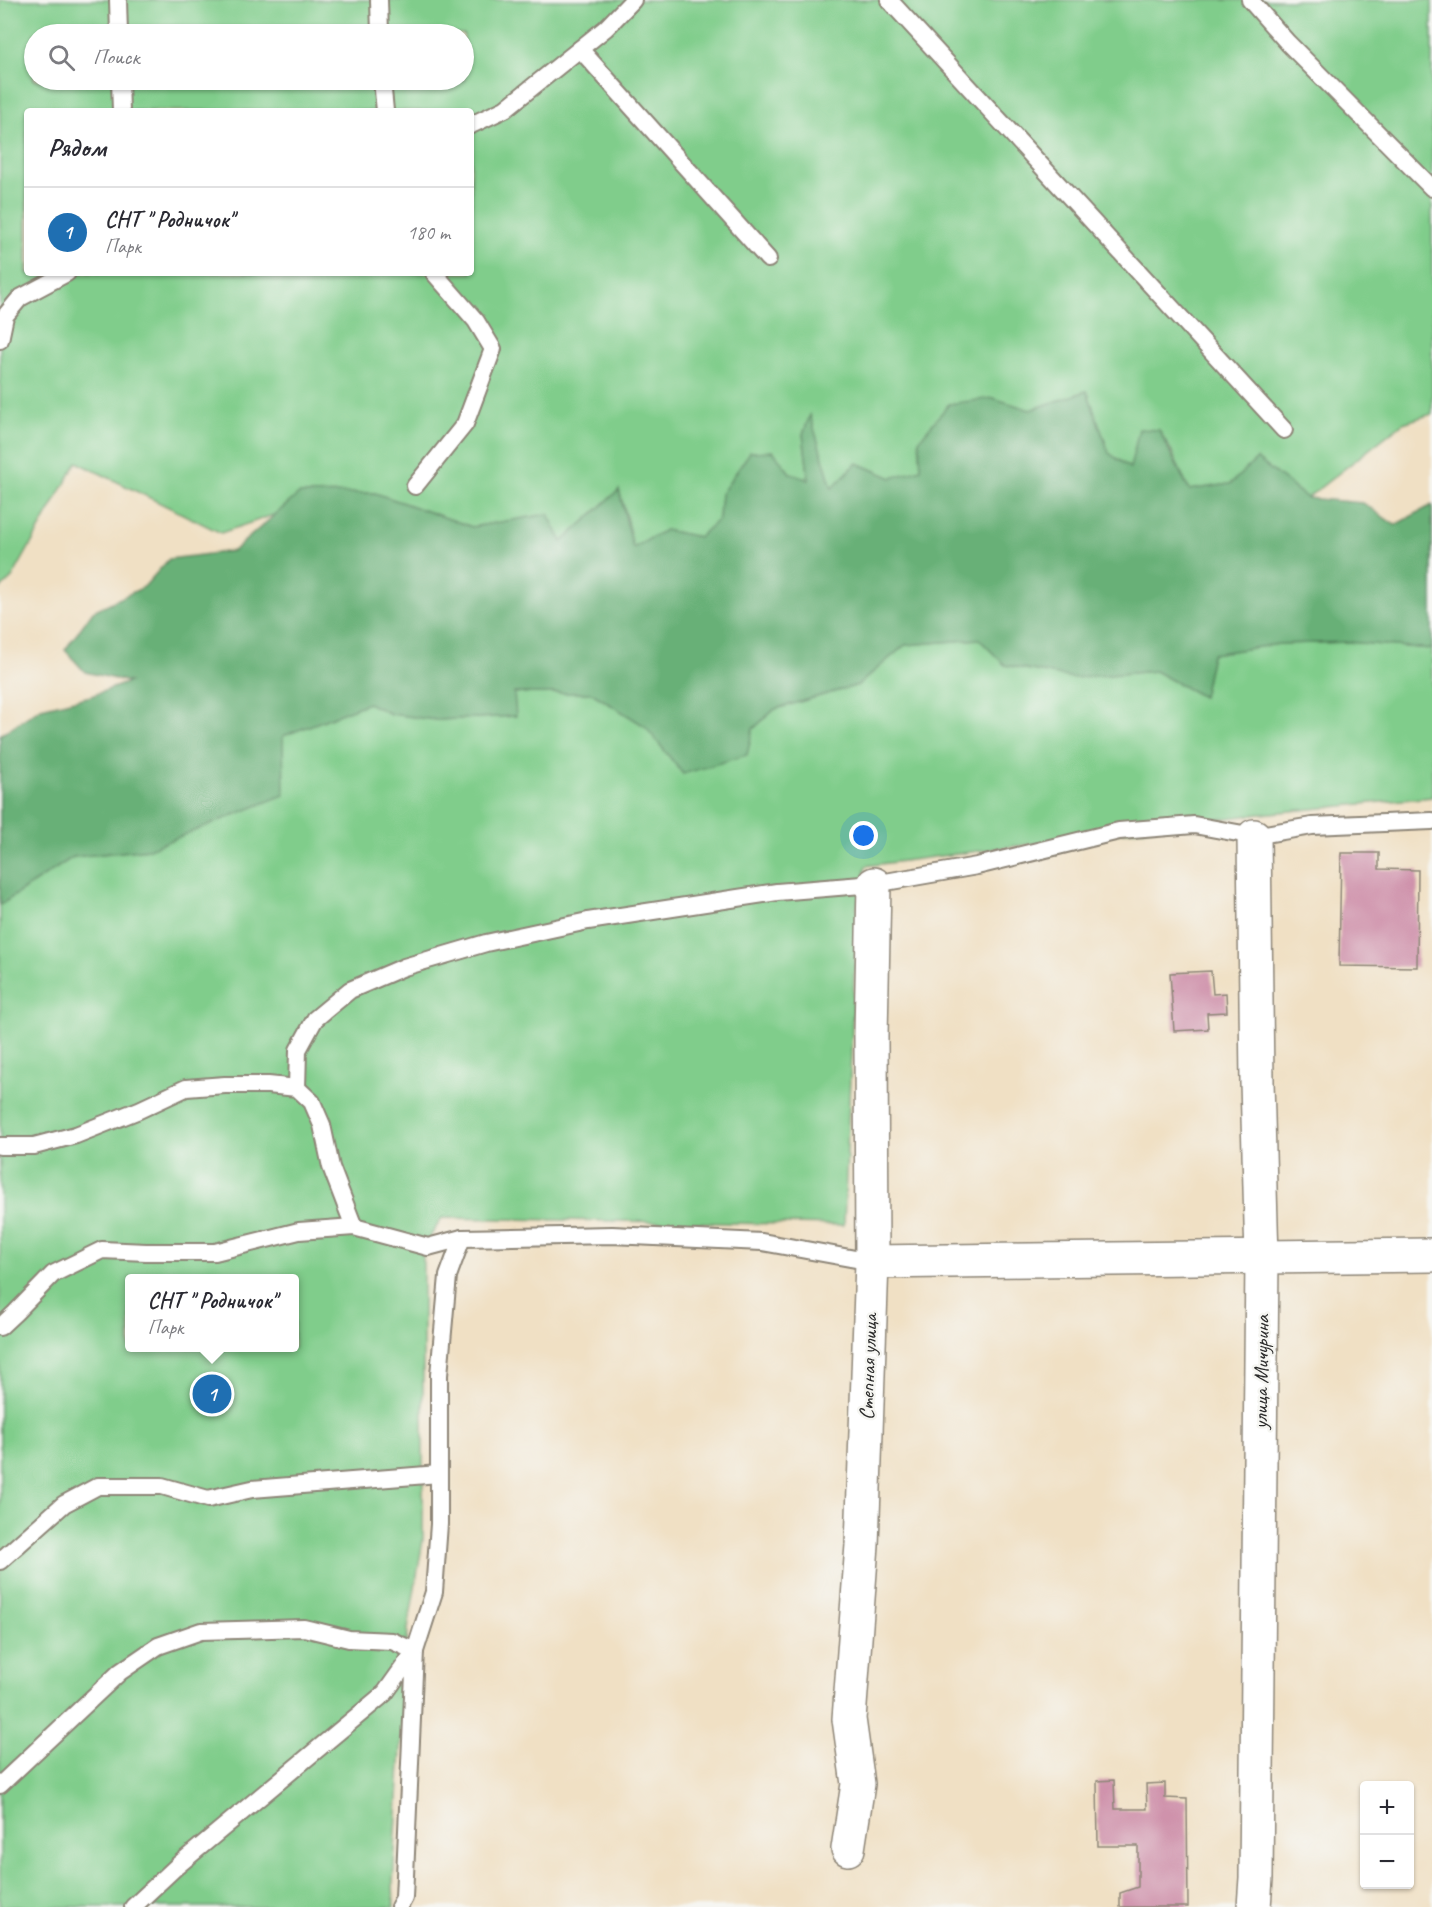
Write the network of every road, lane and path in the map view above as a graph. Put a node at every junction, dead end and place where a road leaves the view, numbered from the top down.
1 (118, 0) edge
2 (379, 0) edge
3 (633, 0) edge
4 (889, 0) edge
5 (1250, 0) edge
6 (119, 24) edge
7 (380, 24) edge
8 (580, 49) junction
9 (120, 90) edge
10 (383, 90) edge
11 (121, 108) edge
12 (385, 108) edge
13 (474, 124) edge
14 (1432, 188) edge
15 (768, 259) dead end
16 (61, 276) edge
17 (437, 276) edge
18 (0, 340) edge
19 (1284, 430) dead end
20 (415, 486) dead end
21 (1432, 821) edge
22 (1254, 836) junction
23 (874, 884) junction
24 (297, 1088) junction
25 (0, 1146) edge
26 (354, 1227) junction
27 (462, 1238) junction
28 (1432, 1255) edge
29 (1262, 1258) junction
30 (872, 1262) junction
31 (0, 1327) edge
32 (440, 1474) junction
33 (0, 1561) edge
34 (415, 1651) junction
35 (0, 1785) edge
36 (849, 1849) dead end
37 (133, 1907) edge
38 (399, 1907) edge
39 (1254, 1907) edge

1 - 6 lane
2 - 7 lane
3 - 8 lane
4 - 19 lane
5 - 14 lane
8 - 13 lane
8 - 15 lane
9 - 11 lane
10 - 12 lane
16 - 18 lane
17 - 20 lane
21 - 22 lane
22 - 23 lane
22 - 29 street, улица Мичурина
23 - 24 lane
23 - 30 street, Степная улица
24 - 25 lane
24 - 26 lane
26 - 27 lane
26 - 31 lane
27 - 30 lane
27 - 32 lane
28 - 29 street
29 - 30 street
29 - 39 street, улица Мичурина
30 - 36 street, Степная улица
32 - 33 lane
32 - 34 lane
34 - 35 lane
34 - 37 lane
34 - 38 lane

